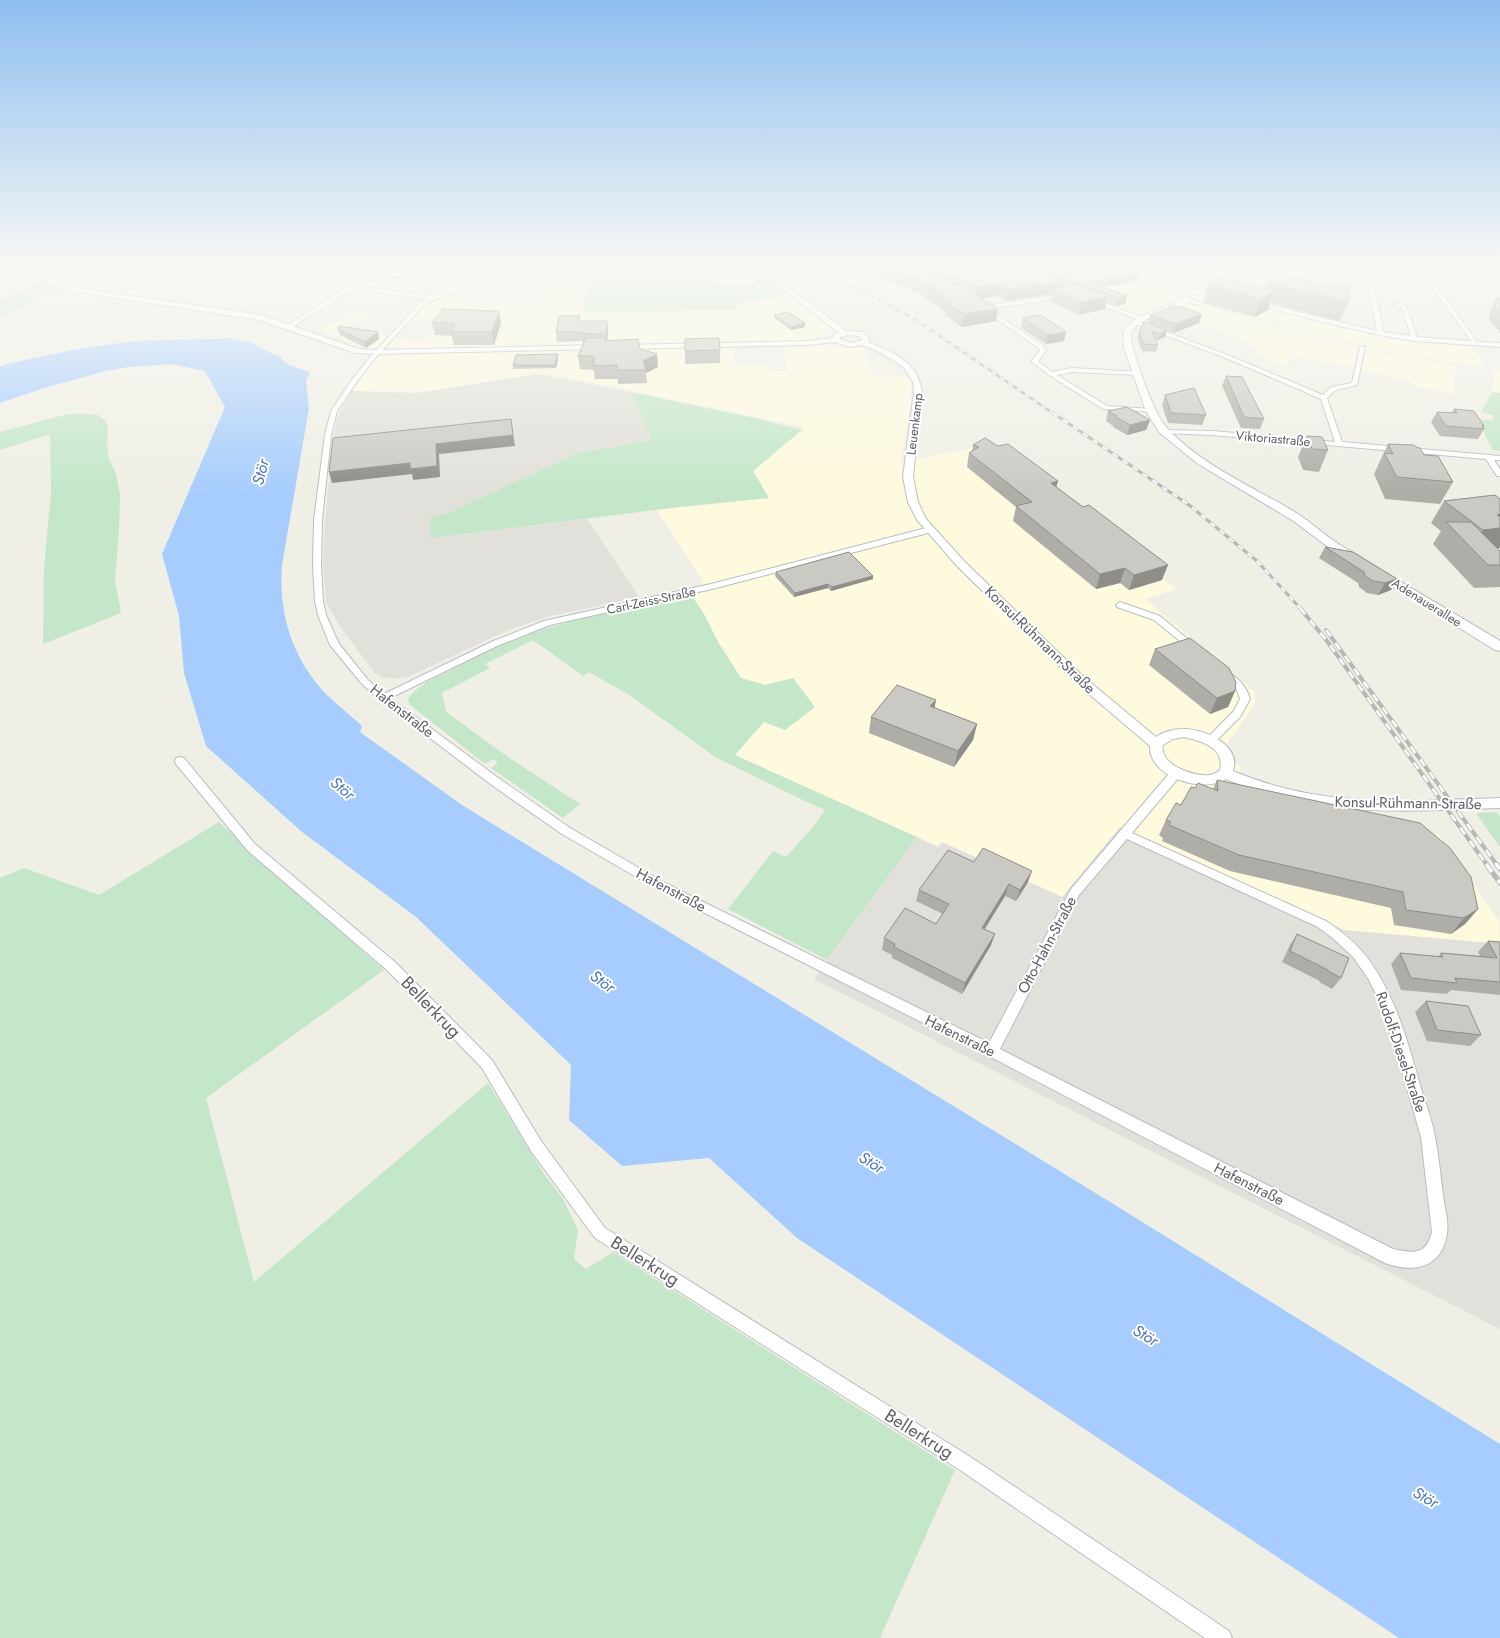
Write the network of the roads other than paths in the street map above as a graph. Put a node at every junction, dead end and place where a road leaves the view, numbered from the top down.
1 (327, 340) edge
2 (389, 340) edge
3 (831, 340) edge
4 (837, 340) edge
5 (865, 340) edge
6 (1032, 340) edge
7 (1128, 340) edge
8 (1188, 340) edge
9 (1436, 340) edge
10 (1473, 340) edge
11 (863, 343) junction
12 (1475, 343) junction
13 (1500, 345) edge
14 (1363, 347) dead end
15 (378, 352) junction
16 (1138, 373) junction
17 (1051, 374) junction
18 (1324, 398) junction
19 (1151, 411) junction
20 (1165, 432) junction
21 (1339, 443) junction
22 (1488, 456) junction
23 (1500, 458) edge
24 (1500, 474) edge
25 (929, 530) junction
26 (1316, 530) junction
27 (1120, 605) dead end
28 (1500, 636) edge
29 (1500, 647) edge
30 (1204, 657) edge
31 (1220, 670) edge
32 (382, 698) junction
33 (1211, 740) junction
34 (1157, 745) junction
35 (180, 761) dead end
36 (1176, 773) junction
37 (1225, 773) junction
38 (1500, 804) edge
39 (1125, 834) junction
40 (992, 1051) junction
41 (1391, 1257) joint
42 (1222, 1638) edge

1 - 15 street, Leuenkamp
2 - 15 street, Hafenstraße
3 - 15 street, Leuenkamp
4 - 11 street, Leuenkamp
5 - 11 street, Leuenkamp
6 - 17 street
7 - 16 main road, Adenauerallee
8 - 18 street
9 - 12 street
10 - 12 street
11 - 25 street, Leuenkamp
12 - 13 street
14 - 18 street
15 - 32 street, Hafenstraße
16 - 17 street
16 - 19 main road, Adenauerallee
17 - 19 street
18 - 21 street
19 - 20 main road, Adenauerallee
20 - 21 street, Viktoriastraße
20 - 26 main road, Adenauerallee
21 - 22 street, Viktoriastraße
22 - 23 street, Viktoriastraße
22 - 24 street
25 - 32 street, Carl-Zeiss-Straße
25 - 34 street, Konsul-Rühmann-Straße
26 - 28 main road, Adenauerallee
26 - 29 main road, Adenauerallee
27 - 30 street
31 - 33 street
32 - 40 street, Hafenstraße
33 - 34 street
33 - 37 street
34 - 36 street
35 - 42 street, Bellerkrug
36 - 37 street
36 - 39 street, Otto-Hahn-Straße
37 - 38 street, Konsul-Rühmann-Straße
39 - 40 street, Otto-Hahn-Straße
39 - 41 street, Rudolf-Diesel-Straße
40 - 41 street, Hafenstraße

